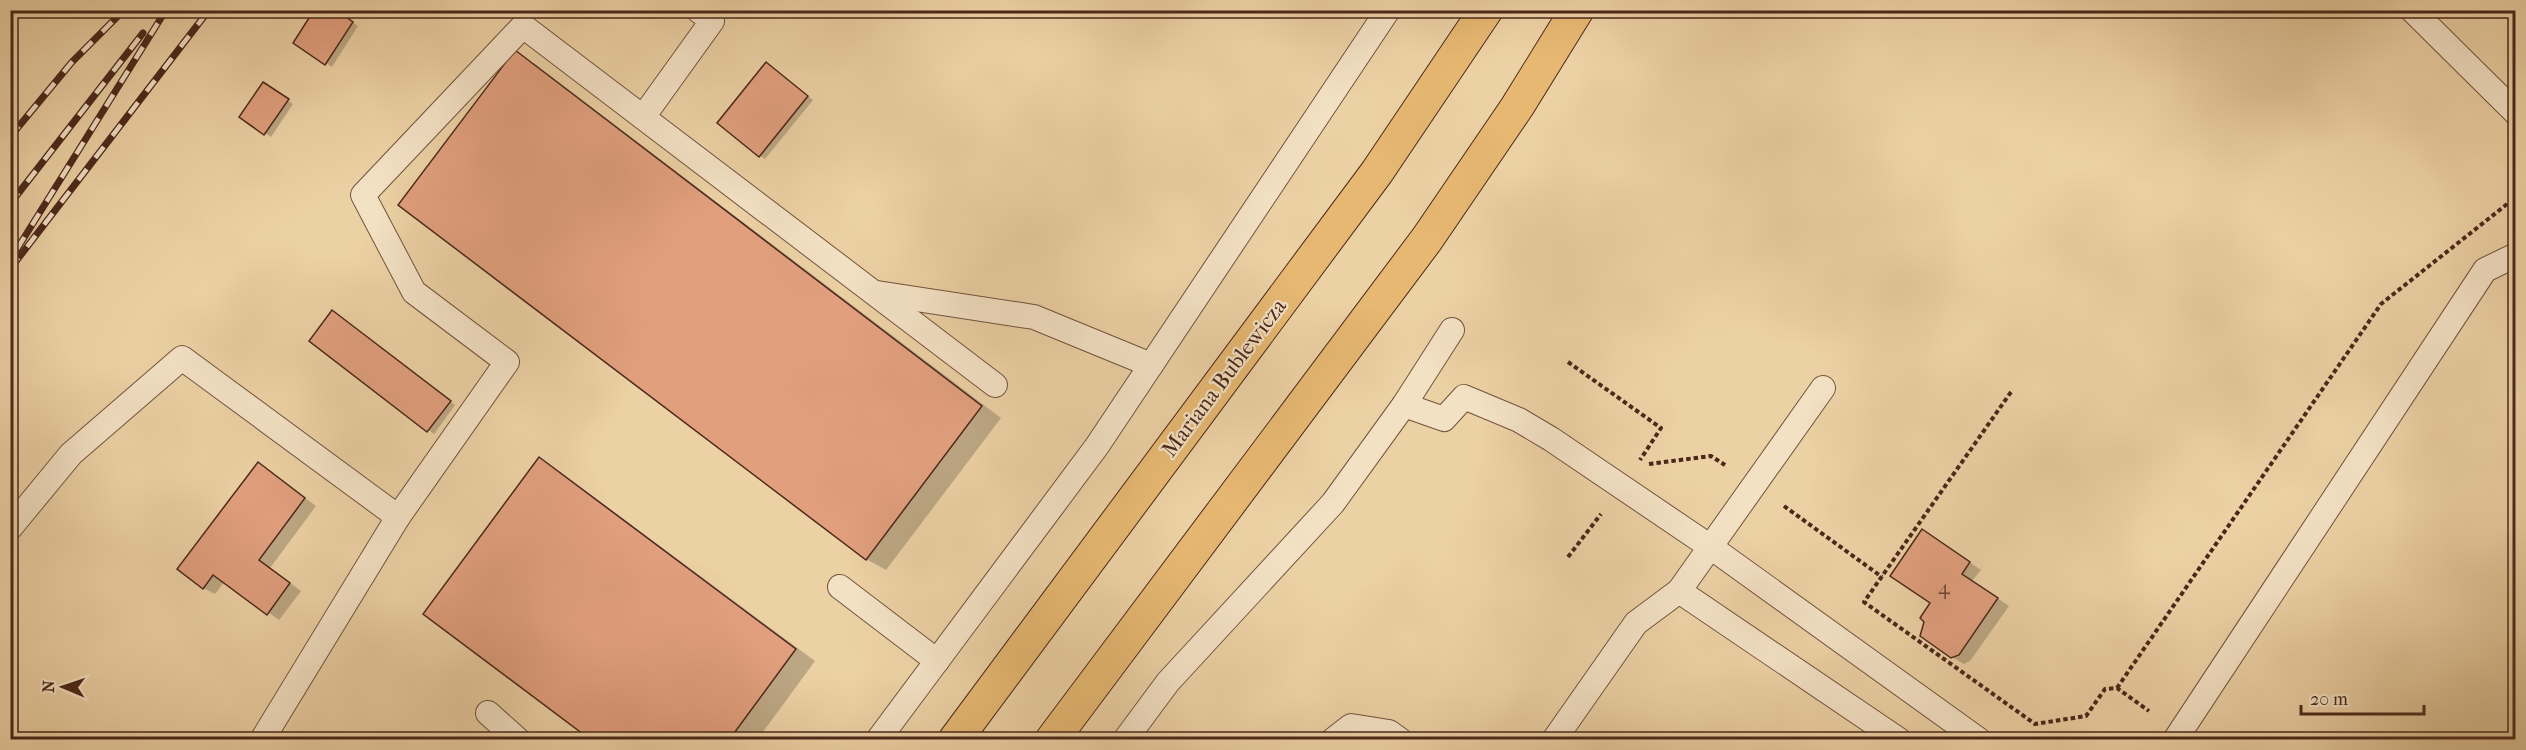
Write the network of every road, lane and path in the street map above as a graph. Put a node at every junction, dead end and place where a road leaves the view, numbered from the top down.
1 (698, 10) edge
2 (1388, 10) edge
3 (1486, 10) edge
4 (1577, 10) edge
5 (2412, 10) edge
6 (2516, 113) edge
7 (643, 117) junction
8 (2516, 197) edge
9 (2516, 255) edge
10 (873, 292) junction
11 (1452, 330) dead end
12 (1568, 362) dead end
13 (1151, 365) junction
14 (995, 385) dead end
15 (1823, 388) dead end
16 (2011, 392) dead end
17 (1404, 405) junction
18 (1725, 465) dead end
19 (1607, 506) dead end
20 (1784, 506) dead end
21 (398, 517) junction
22 (10, 528) edge
23 (1712, 548) junction
24 (1568, 558) dead end
25 (1882, 577) junction
26 (840, 587) dead end
27 (1679, 591) junction
28 (937, 661) junction
29 (2117, 688) junction
30 (2149, 711) dead end
31 (488, 713) dead end
32 (262, 740) edge
33 (518, 740) edge
34 (878, 740) edge
35 (955, 740) edge
36 (1052, 740) edge
37 (1125, 740) edge
38 (1333, 740) edge
39 (1400, 740) edge
40 (1554, 740) edge
41 (1899, 740) edge
42 (1979, 740) edge
43 (2175, 740) edge

1 - 7 lane
2 - 13 lane
3 - 35 main road, Mariana Bublewicza
4 - 36 main road
5 - 6 lane
7 - 10 lane
7 - 21 lane
8 - 29 path
9 - 43 lane
10 - 13 lane
10 - 14 lane
11 - 17 lane
12 - 18 path
13 - 28 lane
15 - 23 lane
16 - 25 path
17 - 23 lane
17 - 37 lane
19 - 24 path
20 - 25 path
21 - 22 lane
21 - 32 lane
23 - 27 lane
23 - 42 lane
25 - 29 path
26 - 28 lane
27 - 40 lane
27 - 41 lane
28 - 34 lane
29 - 30 path
31 - 33 lane
38 - 39 lane

